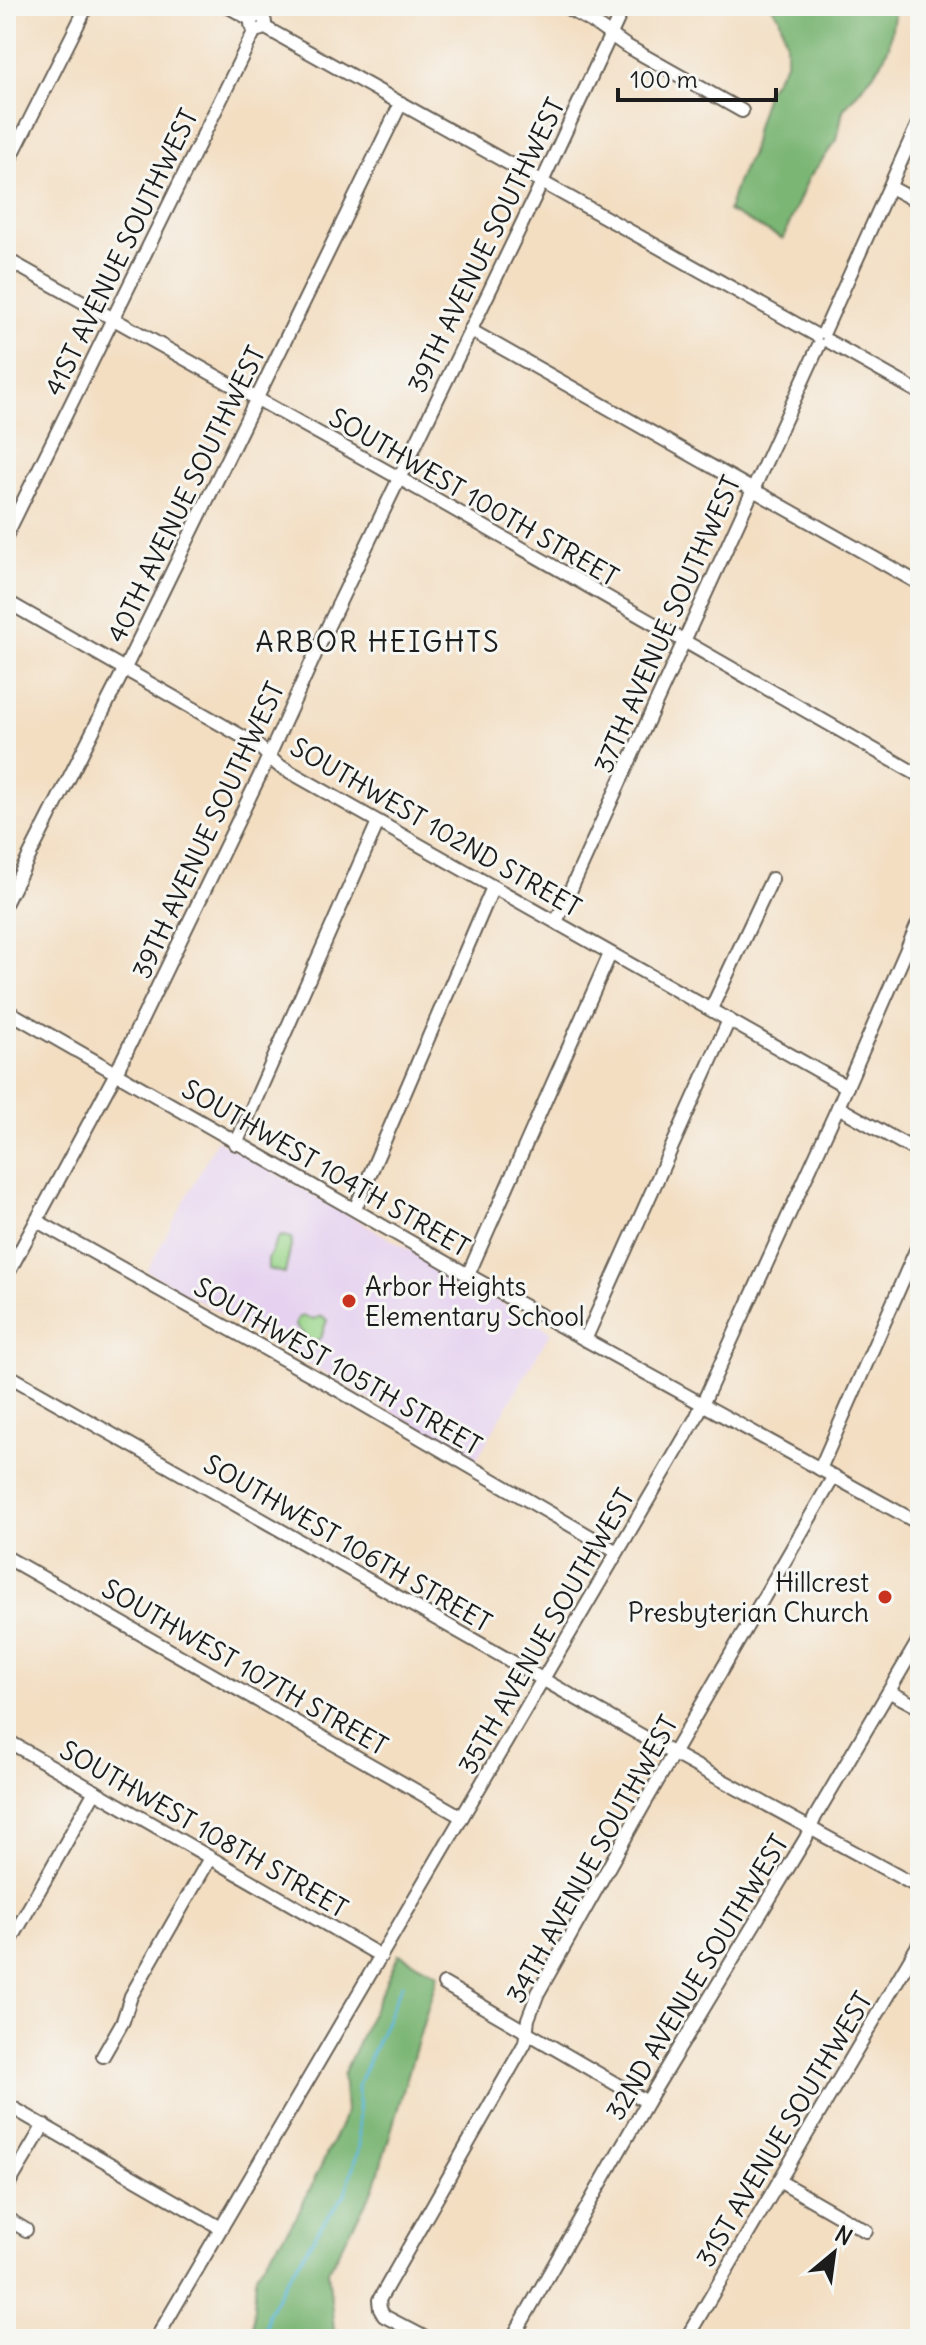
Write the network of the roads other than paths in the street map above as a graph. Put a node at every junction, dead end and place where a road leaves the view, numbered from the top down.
1 (87, 6) edge
2 (227, 6) edge
3 (564, 6) edge
4 (624, 6) edge
5 (259, 20) edge
6 (610, 35) junction
7 (401, 103) junction
8 (742, 111) dead end
9 (920, 119) edge
10 (6, 167) edge
11 (542, 182) junction
12 (890, 187) junction
13 (920, 203) edge
14 (6, 259) edge
15 (113, 319) junction
16 (470, 330) junction
17 (822, 338) junction
18 (920, 393) edge
19 (257, 400) junction
20 (399, 478) junction
21 (753, 490) junction
22 (6, 536) edge
23 (920, 584) edge
24 (6, 601) edge
25 (684, 643) junction
26 (125, 668) junction
27 (268, 755) junction
28 (920, 776) edge
29 (378, 822) junction
30 (772, 879) dead end
31 (493, 887) junction
32 (6, 902) edge
33 (920, 919) edge
34 (556, 922) junction
35 (610, 954) junction
36 (711, 1009) junction
37 (6, 1010) edge
38 (729, 1020) junction
39 (116, 1073) junction
40 (847, 1087) junction
41 (838, 1107) junction
42 (236, 1144) junction
43 (920, 1153) edge
44 (355, 1209) junction
45 (37, 1221) junction
46 (920, 1241) edge
47 (468, 1275) junction
48 (6, 1277) edge
49 (585, 1340) junction
50 (6, 1374) edge
51 (703, 1404) junction
52 (820, 1469) junction
53 (834, 1476) junction
54 (920, 1524) edge
55 (617, 1552) junction
56 (6, 1557) edge
57 (920, 1638) edge
58 (543, 1679) junction
59 (890, 1692) junction
60 (920, 1708) edge
61 (6, 1740) edge
62 (674, 1754) junction
63 (95, 1791) junction
64 (462, 1817) junction
65 (809, 1828) junction
66 (210, 1858) junction
67 (920, 1888) edge
68 (920, 1942) edge
69 (6, 1949) edge
70 (381, 1956) junction
71 (444, 1984) dead end
72 (526, 2032) junction
73 (103, 2056) dead end
74 (647, 2102) junction
75 (6, 2104) edge
76 (44, 2125) junction
77 (779, 2181) junction
78 (6, 2189) edge
79 (6, 2218) edge
80 (221, 2228) junction
81 (26, 2230) dead end
82 (866, 2231) dead end
83 (689, 2335) edge
84 (156, 2339) edge
85 (428, 2339) edge
86 (512, 2339) edge
87 (704, 2339) edge

1 - 10 street
2 - 5 street
3 - 6 street
4 - 6 street, 39TH AVENUE SOUTHWEST
5 - 7 street
5 - 15 street, 41ST AVENUE SOUTHWEST
6 - 8 street
6 - 11 street, 39TH AVENUE SOUTHWEST
7 - 11 street
7 - 19 street, 40TH AVENUE SOUTHWEST
9 - 12 street, 37TH AVENUE SOUTHWEST
11 - 16 street, 39TH AVENUE SOUTHWEST
11 - 17 street
12 - 13 street
12 - 17 street, 37TH AVENUE SOUTHWEST
14 - 15 street, SOUTHWEST 100TH STREET
15 - 19 street, SOUTHWEST 100TH STREET
15 - 22 street, 41ST AVENUE SOUTHWEST
16 - 20 street, 39TH AVENUE SOUTHWEST
16 - 21 street
17 - 18 street
17 - 21 street, 37TH AVENUE SOUTHWEST
19 - 20 street, SOUTHWEST 100TH STREET
19 - 26 street, 40TH AVENUE SOUTHWEST
20 - 25 street, SOUTHWEST 100TH STREET
20 - 27 street, 39TH AVENUE SOUTHWEST
21 - 23 street
21 - 25 street, 37TH AVENUE SOUTHWEST
24 - 26 street, SOUTHWEST 102ND STREET
25 - 28 street, SOUTHWEST 100TH STREET
25 - 34 street, 37TH AVENUE SOUTHWEST
26 - 27 street, SOUTHWEST 102ND STREET
26 - 32 street, 40TH AVENUE SOUTHWEST
27 - 29 street, SOUTHWEST 102ND STREET
27 - 39 street, 39TH AVENUE SOUTHWEST
29 - 31 street, SOUTHWEST 102ND STREET
29 - 42 street
30 - 36 street
31 - 34 street, SOUTHWEST 102ND STREET
31 - 44 street
33 - 40 street, 35TH AVENUE SOUTHWEST
34 - 35 street, SOUTHWEST 102ND STREET
35 - 36 street, SOUTHWEST 102ND STREET
35 - 47 street
36 - 38 street, SOUTHWEST 102ND STREET
37 - 39 street, SOUTHWEST 104TH STREET
38 - 40 street, SOUTHWEST 102ND STREET
38 - 49 street
39 - 42 street, SOUTHWEST 104TH STREET
39 - 45 street, 39TH AVENUE SOUTHWEST
40 - 41 street, 35TH AVENUE SOUTHWEST
41 - 43 street
41 - 51 street, 35TH AVENUE SOUTHWEST
42 - 44 street, SOUTHWEST 104TH STREET
44 - 47 street, SOUTHWEST 104TH STREET
45 - 48 street, 39TH AVENUE SOUTHWEST
45 - 55 street, SOUTHWEST 105TH STREET
46 - 52 street
47 - 49 street, SOUTHWEST 104TH STREET
49 - 51 street, SOUTHWEST 104TH STREET
50 - 58 street, SOUTHWEST 106TH STREET
51 - 52 street, SOUTHWEST 104TH STREET
51 - 55 street, 35TH AVENUE SOUTHWEST
52 - 53 street, SOUTHWEST 104TH STREET
53 - 54 street, SOUTHWEST 104TH STREET
53 - 62 street, 34TH AVENUE SOUTHWEST
55 - 58 street, 35TH AVENUE SOUTHWEST
56 - 64 street, SOUTHWEST 107TH STREET
57 - 59 street, 32ND AVENUE SOUTHWEST
58 - 62 street, SOUTHWEST 106TH STREET
58 - 64 street, 35TH AVENUE SOUTHWEST
59 - 60 street
59 - 65 street, 32ND AVENUE SOUTHWEST
61 - 63 street, SOUTHWEST 108TH STREET
62 - 65 street, SOUTHWEST 106TH STREET
62 - 72 street, 34TH AVENUE SOUTHWEST
63 - 66 street, SOUTHWEST 108TH STREET
63 - 69 street
64 - 70 street, 35TH AVENUE SOUTHWEST
65 - 67 street, SOUTHWEST 106TH STREET
65 - 74 street, 32ND AVENUE SOUTHWEST
66 - 70 street, SOUTHWEST 108TH STREET
66 - 73 street
68 - 77 street, 31ST AVENUE SOUTHWEST
70 - 80 street, 35TH AVENUE SOUTHWEST
71 - 72 street
72 - 74 street
72 - 85 street, 34TH AVENUE SOUTHWEST
74 - 86 street, 32ND AVENUE SOUTHWEST
75 - 76 street
76 - 78 street
76 - 80 street
77 - 82 street
77 - 83 street, 31ST AVENUE SOUTHWEST
79 - 81 street
80 - 84 street, 35TH AVENUE SOUTHWEST
83 - 87 street

